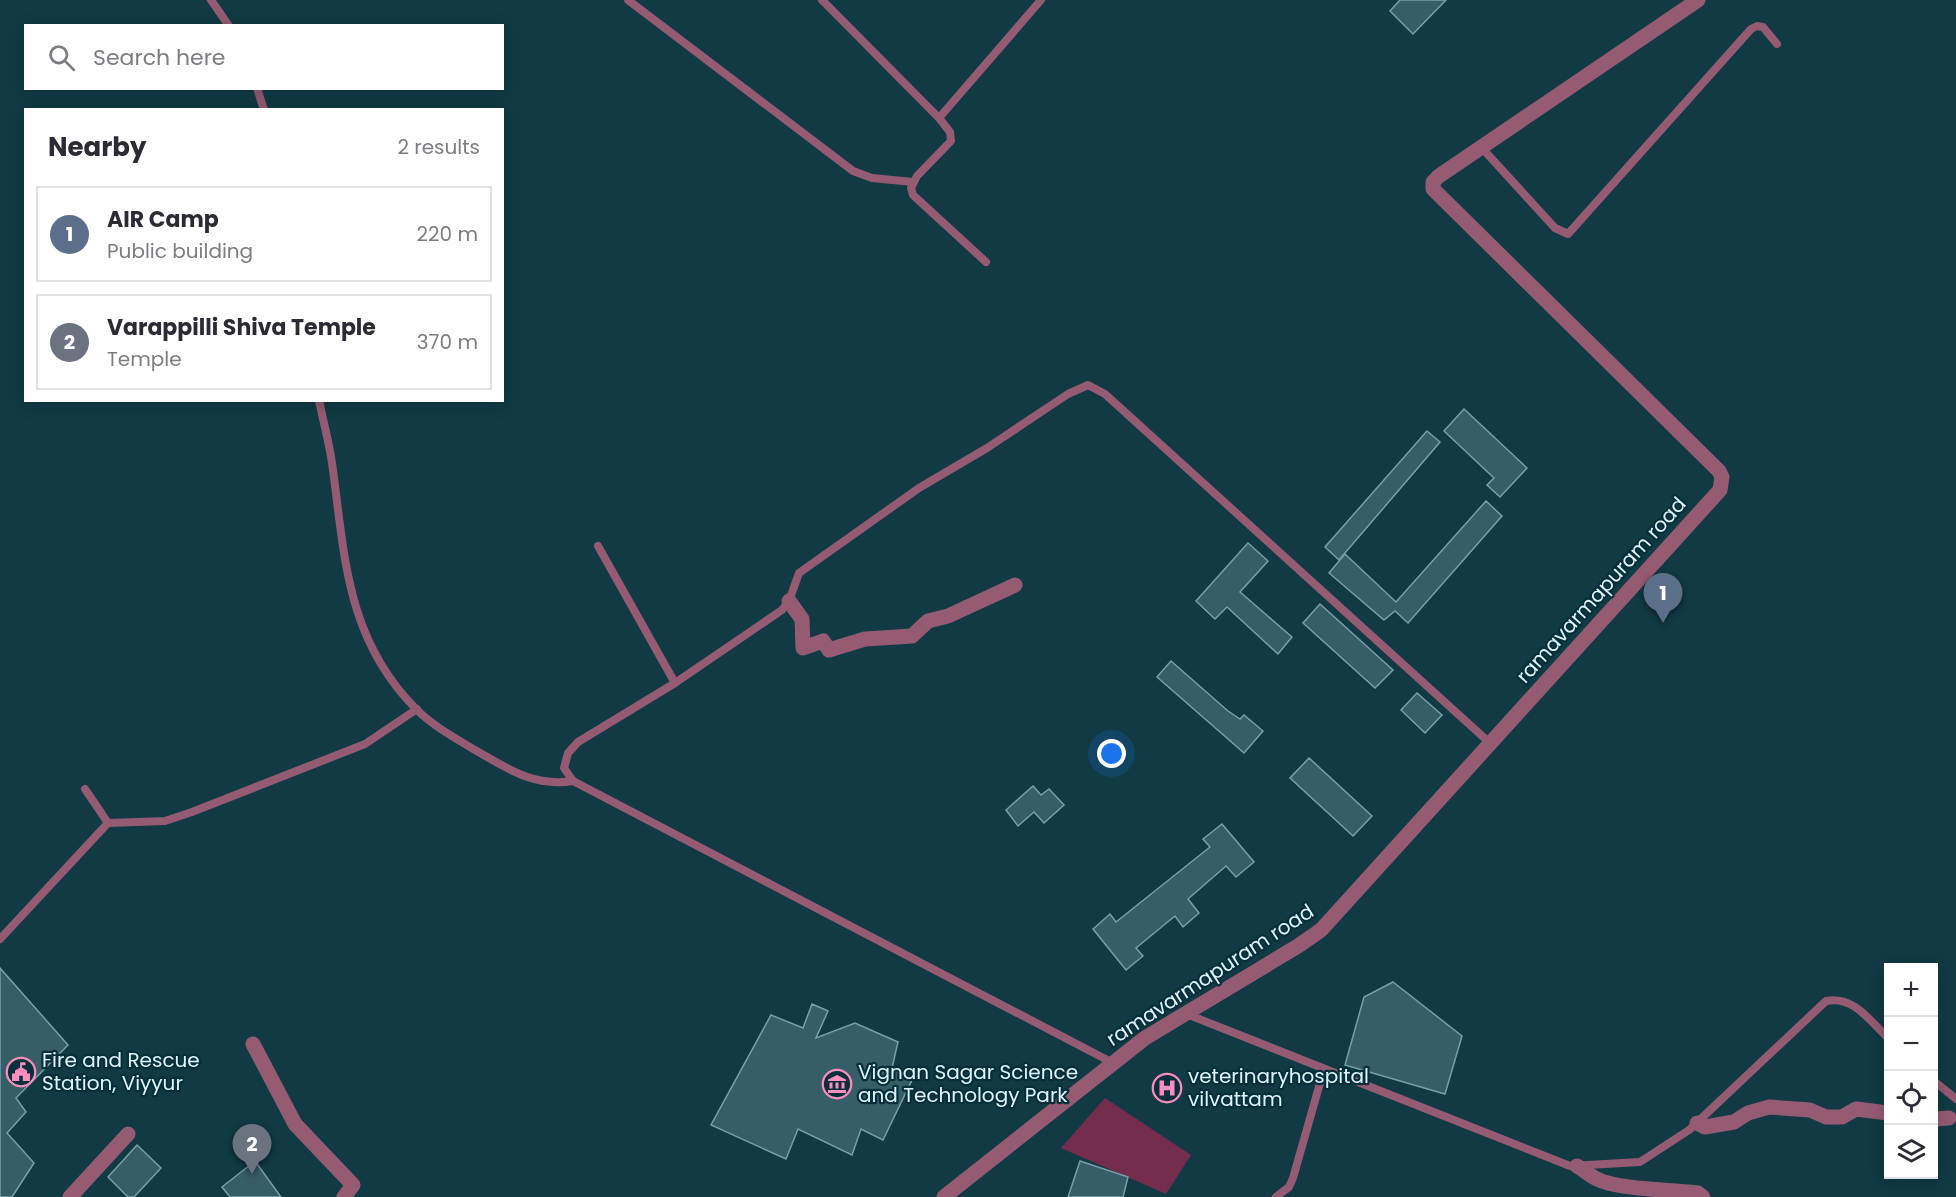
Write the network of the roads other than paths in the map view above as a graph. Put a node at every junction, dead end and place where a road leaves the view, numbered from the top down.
1 (211, 0) edge
2 (628, 0) edge
3 (822, 0) edge
4 (1041, 0) edge
5 (1698, 0) edge
6 (228, 24) edge
7 (1777, 44) dead end
8 (258, 90) edge
9 (263, 108) edge
10 (939, 118) junction
11 (1481, 147) junction
12 (913, 182) junction
13 (986, 262) dead end
14 (319, 402) edge
15 (598, 546) dead end
16 (1015, 585) dead end
17 (789, 601) junction
18 (675, 683) junction
19 (417, 710) junction
20 (1492, 744) junction
21 (573, 781) junction
22 (85, 789) dead end
23 (108, 823) junction
24 (0, 939) edge
25 (1183, 1013) junction
26 (1884, 1034) edge
27 (253, 1044) dead end
28 (1113, 1063) junction
29 (1324, 1069) junction
30 (1938, 1084) edge
31 (1956, 1100) edge
32 (1884, 1112) edge
33 (1696, 1123) junction
34 (128, 1134) dead end
35 (1577, 1166) junction
36 (70, 1197) edge
37 (344, 1197) edge
38 (944, 1197) edge
39 (1276, 1197) edge
40 (1703, 1197) edge

1 - 6 lane
2 - 12 lane
3 - 10 lane
4 - 10 lane
5 - 11 street, ramavarmapuram road
7 - 11 lane
8 - 9 lane
10 - 12 lane
11 - 20 street, ramavarmapuram road
12 - 13 lane
14 - 19 lane
15 - 18 lane
16 - 17 street
17 - 18 lane
17 - 20 lane
18 - 21 lane
19 - 21 lane
19 - 23 lane
20 - 25 street, ramavarmapuram road
21 - 28 lane
22 - 23 lane
23 - 24 lane
25 - 28 street, ramavarmapuram road
25 - 29 lane
26 - 33 lane
27 - 37 street
28 - 38 street, ramavarmapuram road
29 - 35 lane
29 - 39 lane
30 - 31 lane
32 - 33 street
33 - 35 lane
34 - 36 street
35 - 40 street

